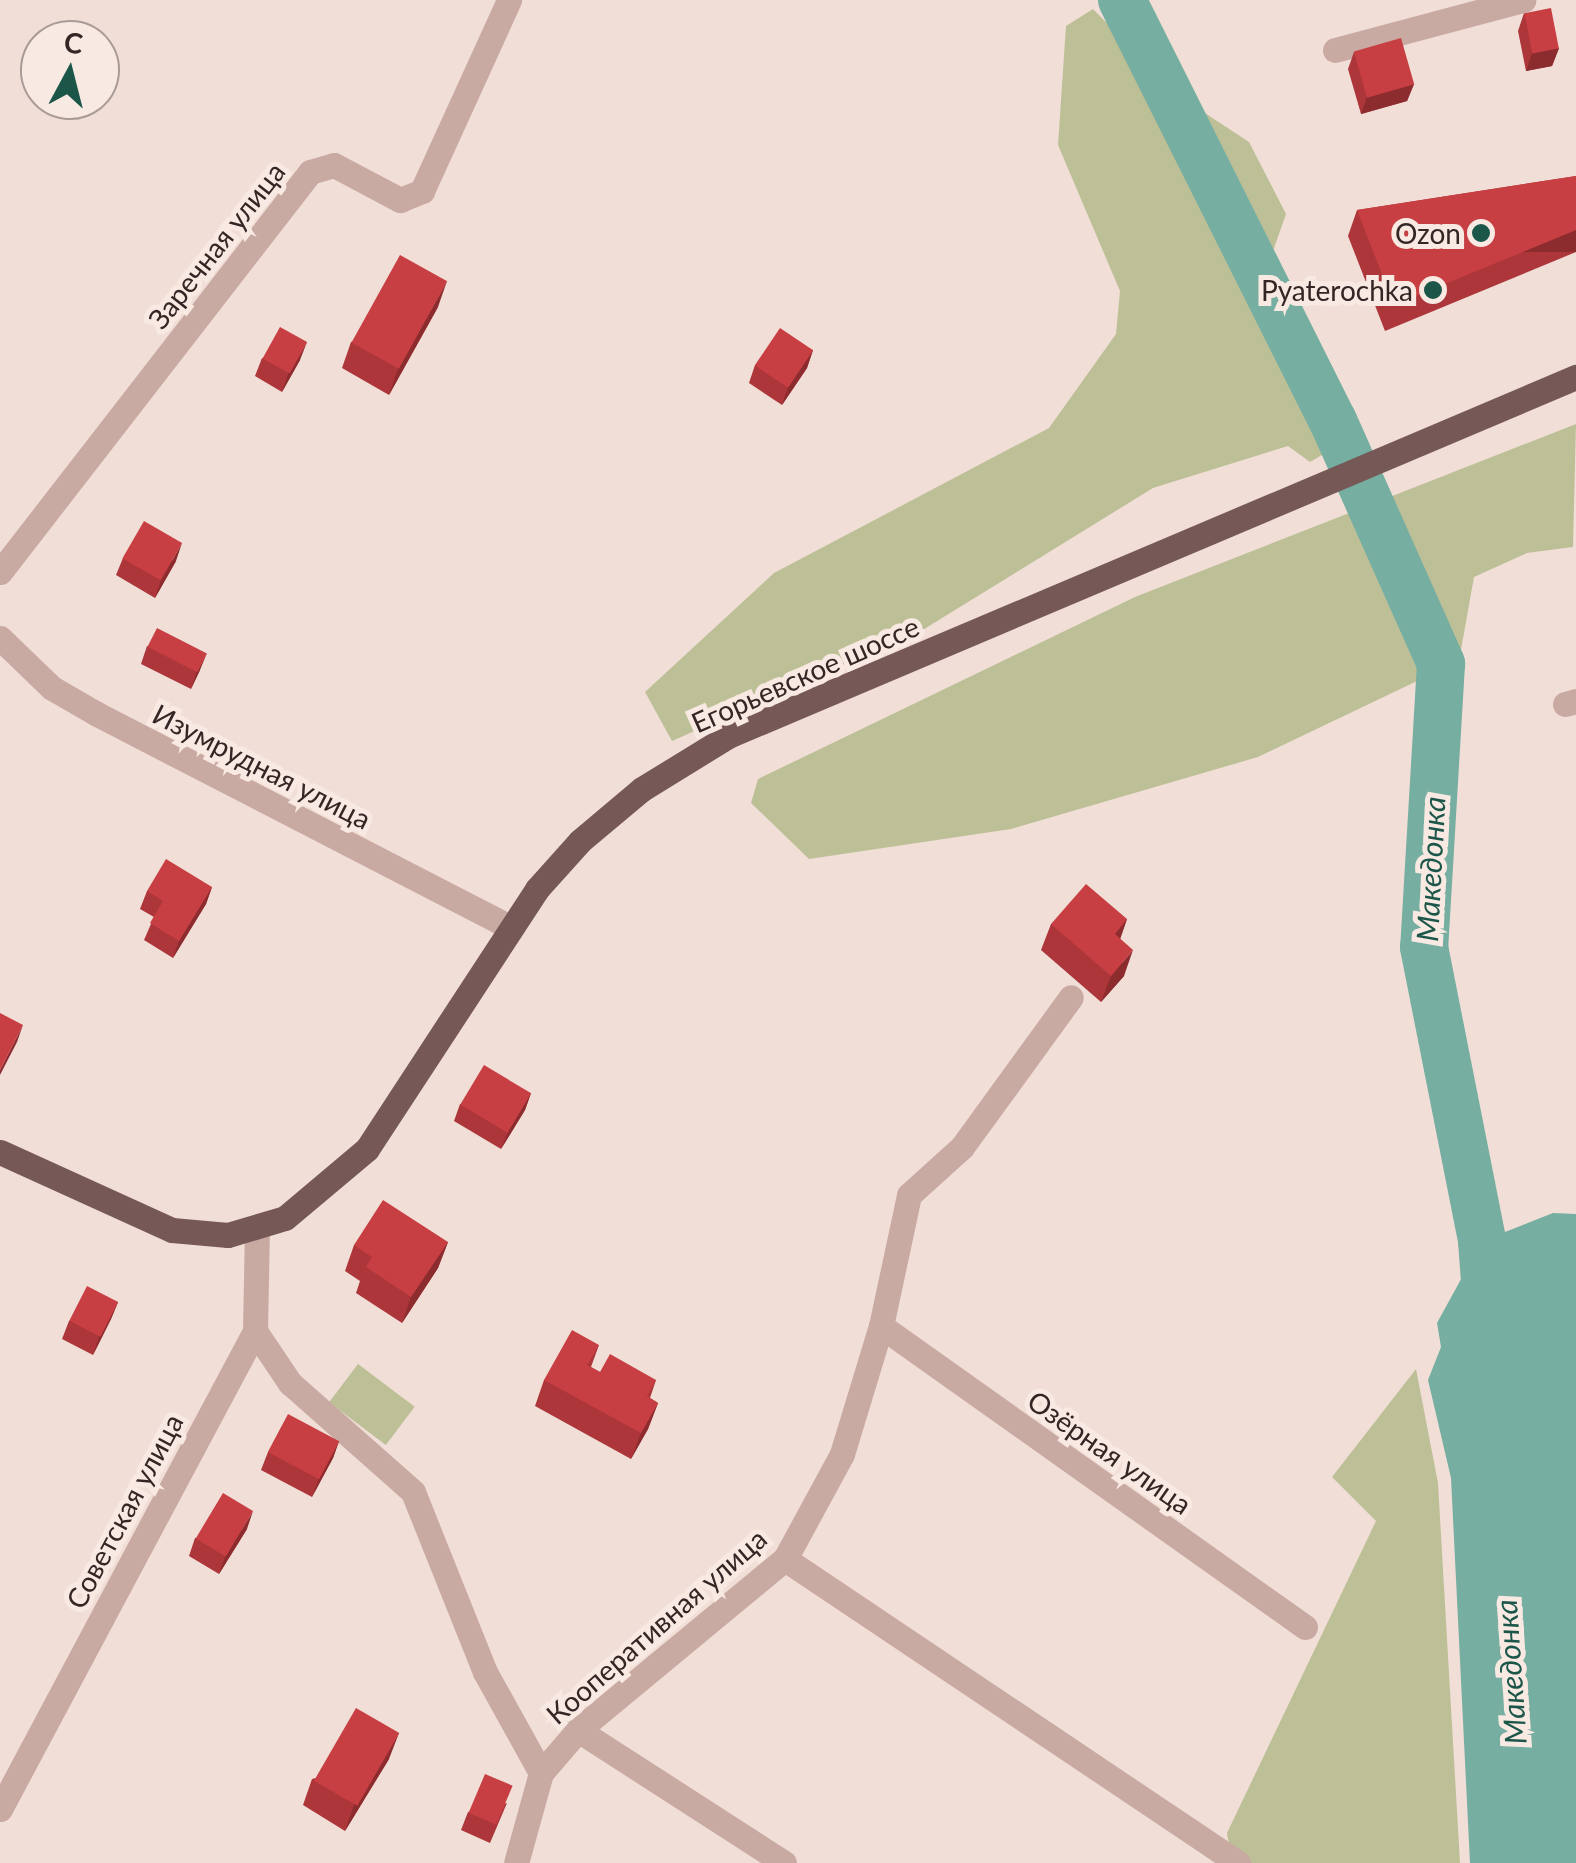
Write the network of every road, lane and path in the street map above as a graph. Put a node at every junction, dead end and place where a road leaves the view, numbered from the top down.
1 (509, 0) edge
2 (1523, 0) edge
3 (1335, 50) dead end
4 (1576, 377) edge
5 (0, 572) edge
6 (0, 638) edge
7 (510, 928) junction
8 (1070, 997) dead end
9 (0, 1152) edge
10 (257, 1230) junction
11 (880, 1326) junction
12 (255, 1331) junction
13 (785, 1559) junction
14 (1306, 1626) dead end
15 (578, 1730) junction
16 (34, 1743) junction
17 (0, 1756) edge
18 (541, 1774) junction
19 (0, 1809) edge
20 (516, 1863) edge
21 (784, 1863) edge
22 (1238, 1863) edge

1 - 5 street, Заречная улица
2 - 3 street
4 - 7 main road, Егорьевское шоссе
6 - 7 street, Изумрудная улица
7 - 10 main road, Егорьевское шоссе
8 - 11 street, Кооперативная улица
9 - 10 main road, Егорьевское шоссе
10 - 12 street, Советская улица
11 - 13 street, Кооперативная улица
11 - 14 street, Озёрная улица
12 - 16 street, Советская улица
12 - 18 street, Кооперативная улица
13 - 15 street, Кооперативная улица
13 - 22 street
15 - 18 street, Кооперативная улица
15 - 21 street
16 - 17 street
16 - 19 street, Советская улица
18 - 20 street, Кооперативная улица

